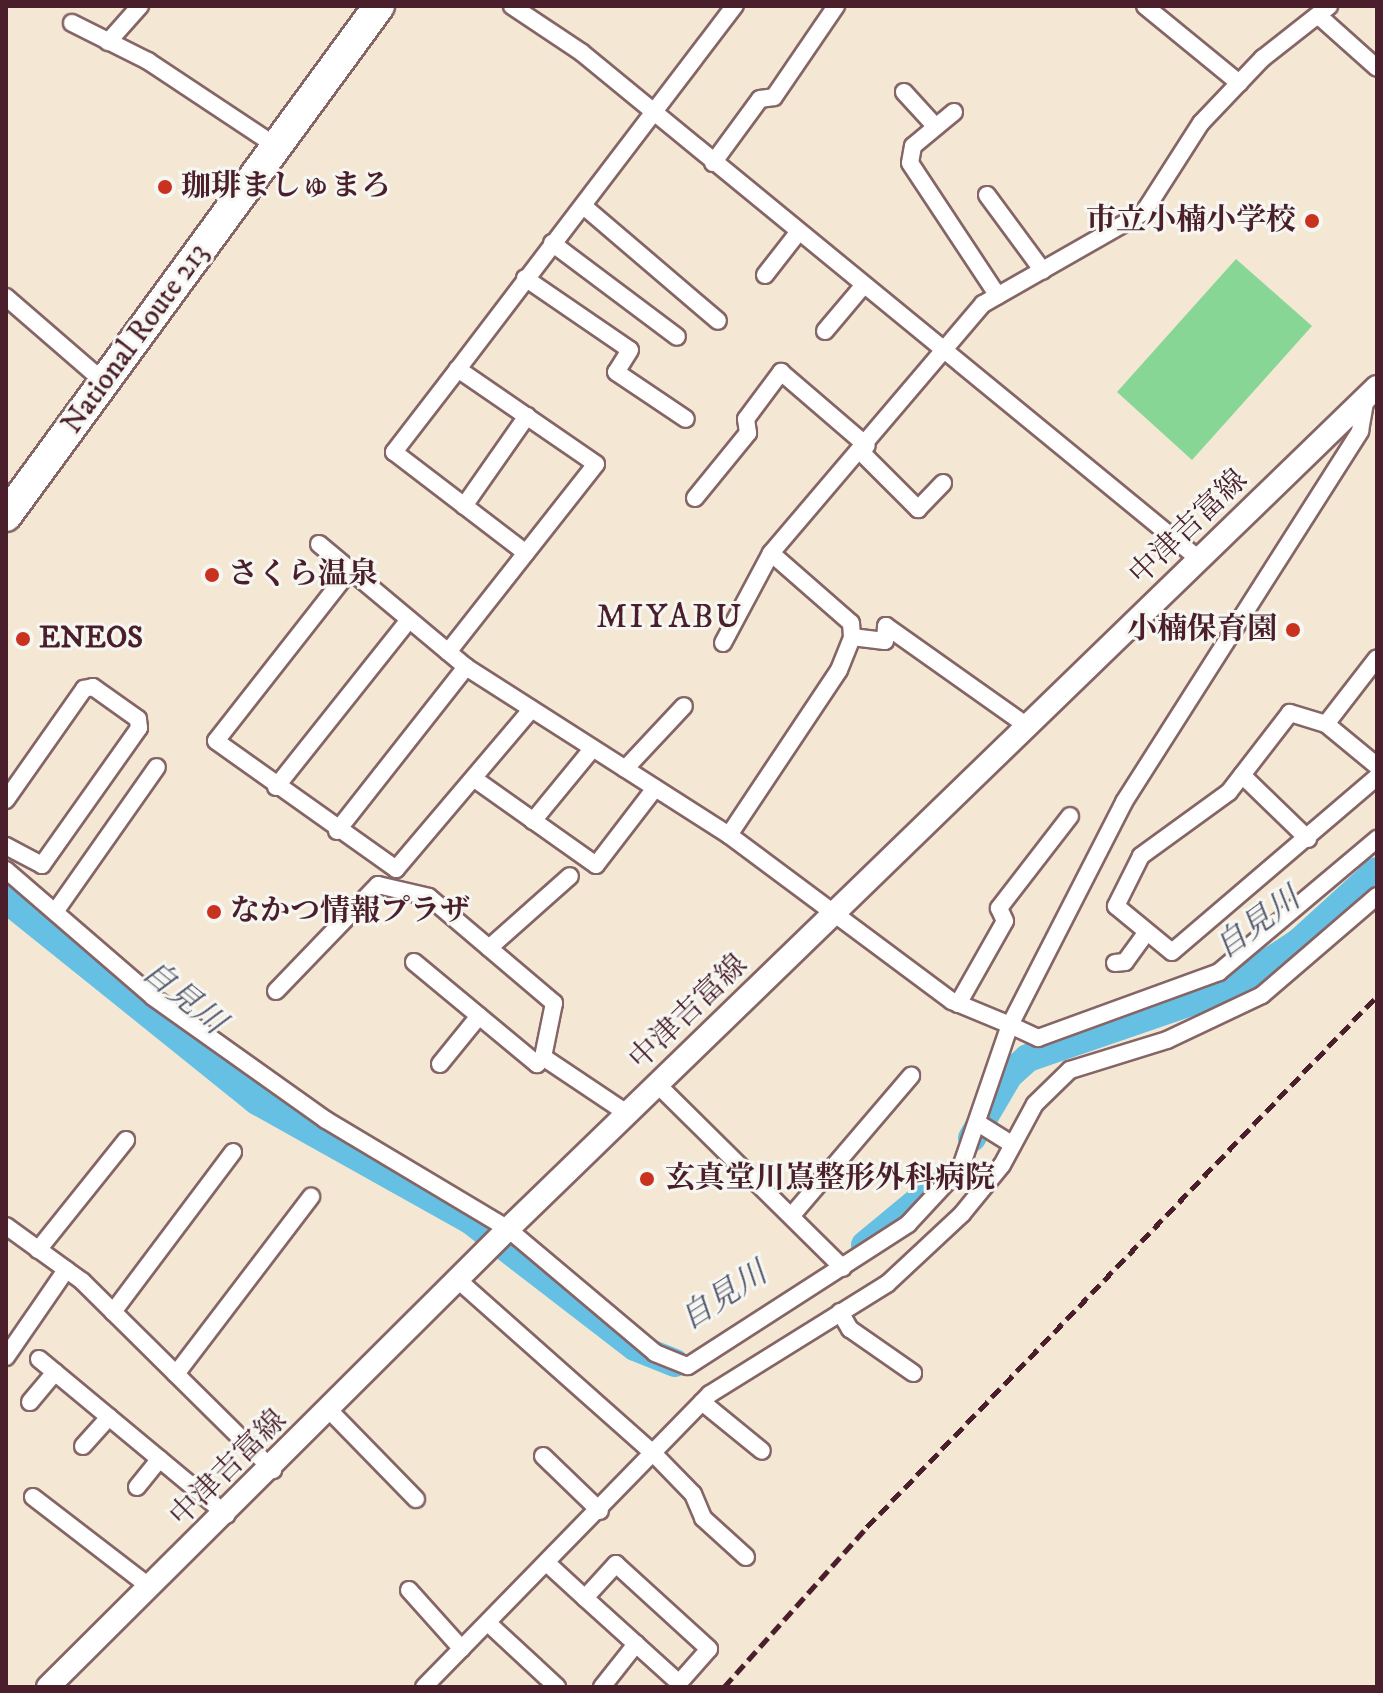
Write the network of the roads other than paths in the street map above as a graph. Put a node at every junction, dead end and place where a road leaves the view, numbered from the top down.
1 (140, 6) edge
2 (379, 6) edge
3 (512, 6) edge
4 (735, 6) edge
5 (836, 6) edge
6 (1145, 6) edge
7 (1324, 12) edge
8 (72, 23) dead end
9 (108, 42) junction
10 (1377, 68) edge
11 (1239, 83) junction
12 (904, 92) dead end
13 (954, 112) dead end
14 (659, 115) junction
15 (936, 127) junction
16 (276, 146) junction
17 (713, 163) junction
18 (987, 195) dead end
19 (587, 209) junction
20 (797, 234) junction
21 (552, 243) junction
22 (1043, 271) junction
23 (765, 275) dead end
24 (525, 278) junction
25 (863, 286) junction
26 (998, 296) junction
27 (6, 297) edge
28 (718, 321) dead end
29 (825, 331) dead end
30 (677, 337) dead end
31 (944, 349) junction
32 (458, 369) junction
33 (104, 382) junction
34 (1372, 392) edge
35 (527, 416) junction
36 (686, 419) dead end
37 (864, 449) junction
38 (943, 483) dead end
39 (695, 498) dead end
40 (464, 506) junction
41 (6, 516) edge
42 (319, 544) dead end
43 (526, 553) junction
44 (771, 553) junction
45 (1199, 559) junction
46 (350, 570) junction
47 (409, 620) junction
48 (852, 637) junction
49 (723, 643) dead end
50 (448, 652) junction
51 (1377, 658) edge
52 (466, 667) junction
53 (684, 706) dead end
54 (530, 711) junction
55 (1326, 724) junction
56 (1027, 726) junction
57 (593, 748) junction
58 (1377, 766) edge
59 (157, 767) dead end
60 (625, 769) junction
61 (1242, 775) junction
62 (1377, 777) edge
63 (476, 780) junction
64 (276, 787) junction
65 (655, 788) junction
66 (6, 800) edge
67 (1070, 816) dead end
68 (533, 821) junction
69 (337, 831) junction
70 (729, 835) junction
71 (1308, 839) junction
72 (1377, 839) edge
73 (6, 846) edge
74 (6, 870) edge
75 (570, 876) dead end
76 (1377, 896) edge
77 (839, 911) junction
78 (55, 912) junction
79 (1146, 933) junction
80 (489, 948) junction
81 (414, 962) dead end
82 (1115, 963) dead end
83 (276, 991) dead end
84 (958, 1004) junction
85 (479, 1016) junction
86 (1010, 1025) junction
87 (543, 1057) junction
88 (440, 1064) dead end
89 (911, 1076) dead end
90 (658, 1085) junction
91 (628, 1114) junction
92 (978, 1123) junction
93 (126, 1140) dead end
94 (1013, 1145) junction
95 (233, 1152) dead end
96 (311, 1197) dead end
97 (793, 1214) junction
98 (6, 1226) edge
99 (508, 1229) junction
100 (38, 1250) junction
101 (843, 1268) junction
102 (66, 1270) junction
103 (458, 1280) junction
104 (113, 1312) junction
105 (840, 1312) junction
106 (6, 1357) edge
107 (39, 1359) dead end
108 (55, 1372) junction
109 (913, 1373) dead end
110 (176, 1374) junction
111 (30, 1402) dead end
112 (702, 1402) junction
113 (330, 1411) junction
114 (109, 1417) junction
115 (83, 1446) dead end
116 (762, 1451) dead end
117 (653, 1453) junction
118 (543, 1456) dead end
119 (160, 1459) junction
120 (273, 1470) junction
121 (137, 1487) dead end
122 (33, 1497) dead end
123 (416, 1499) dead end
124 (600, 1511) junction
125 (227, 1515) junction
126 (746, 1557) dead end
127 (548, 1564) junction
128 (151, 1588) junction
129 (409, 1590) dead end
130 (585, 1598) junction
131 (488, 1623) junction
132 (636, 1644) junction
133 (462, 1649) junction
134 (48, 1687) edge
135 (424, 1687) edge
136 (555, 1687) edge
137 (602, 1687) edge

1 - 9 street
2 - 16 highway, National Route 213
3 - 14 street
4 - 14 street
5 - 17 street
6 - 11 street
7 - 10 street
7 - 11 street
8 - 9 street
9 - 16 street
11 - 22 street
12 - 15 street
13 - 15 street
14 - 17 street
14 - 19 street
15 - 26 street
16 - 33 highway, National Route 213
17 - 20 street
18 - 22 street
19 - 21 street
19 - 28 street
20 - 23 street
20 - 25 street
21 - 24 street
21 - 30 street
22 - 26 street
24 - 32 street
24 - 36 street
25 - 29 street
25 - 31 street
26 - 31 street
27 - 33 street
31 - 37 street
31 - 45 street
32 - 35 street
32 - 40 street
33 - 41 highway, National Route 213
34 - 45 main road, 中津吉富線
34 - 86 street
35 - 40 street
35 - 43 street
37 - 38 street
37 - 39 street
37 - 44 street
40 - 43 street
42 - 46 street
43 - 50 street
44 - 48 street
44 - 49 street
45 - 56 main road, 中津吉富線
46 - 47 street
46 - 64 street
47 - 50 street
47 - 64 street
48 - 56 street
48 - 70 street
50 - 52 street
51 - 55 street
52 - 54 street
52 - 69 street
53 - 60 street
54 - 57 street
54 - 63 street
55 - 58 street
55 - 61 street
56 - 77 main road, 中津吉富線
57 - 60 street
57 - 68 street
59 - 78 street
60 - 65 street
61 - 71 street
61 - 79 street
62 - 71 street
63 - 68 street
63 - 69 street
64 - 69 street
65 - 68 street
65 - 70 street
66 - 73 street
67 - 84 street
70 - 77 street
71 - 79 street
72 - 86 street
74 - 78 street
75 - 80 street
76 - 94 street
77 - 84 street
77 - 90 main road, 中津吉富線
78 - 99 street
79 - 82 street
80 - 83 street
80 - 87 street
81 - 85 street
84 - 86 street
85 - 87 street
85 - 88 street
86 - 92 street
87 - 91 street
89 - 97 street
90 - 91 main road, 中津吉富線
90 - 97 street
91 - 99 main road, 中津吉富線
92 - 94 street
92 - 101 street
93 - 100 street
94 - 105 street
95 - 104 street
96 - 110 street
97 - 101 street
98 - 100 street
99 - 101 street
99 - 103 main road, 中津吉富線
100 - 102 street
102 - 104 street
102 - 106 street
103 - 113 main road, 中津吉富線
103 - 117 street
104 - 110 street
105 - 109 street
105 - 112 street
107 - 108 street
108 - 111 street
108 - 114 street
110 - 120 street
112 - 116 street
112 - 117 street
113 - 120 main road, 中津吉富線
113 - 123 street
114 - 115 street
114 - 119 street
117 - 124 street
117 - 126 street
118 - 124 street
119 - 121 street
119 - 125 street
120 - 125 main road, 中津吉富線
122 - 128 street
124 - 127 street
125 - 128 main road, 中津吉富線
127 - 130 street
127 - 131 street
128 - 134 main road, 中津吉富線
129 - 133 street
130 - 132 street
130 - 132 street
131 - 133 street
131 - 136 street
132 - 137 street
133 - 135 street

